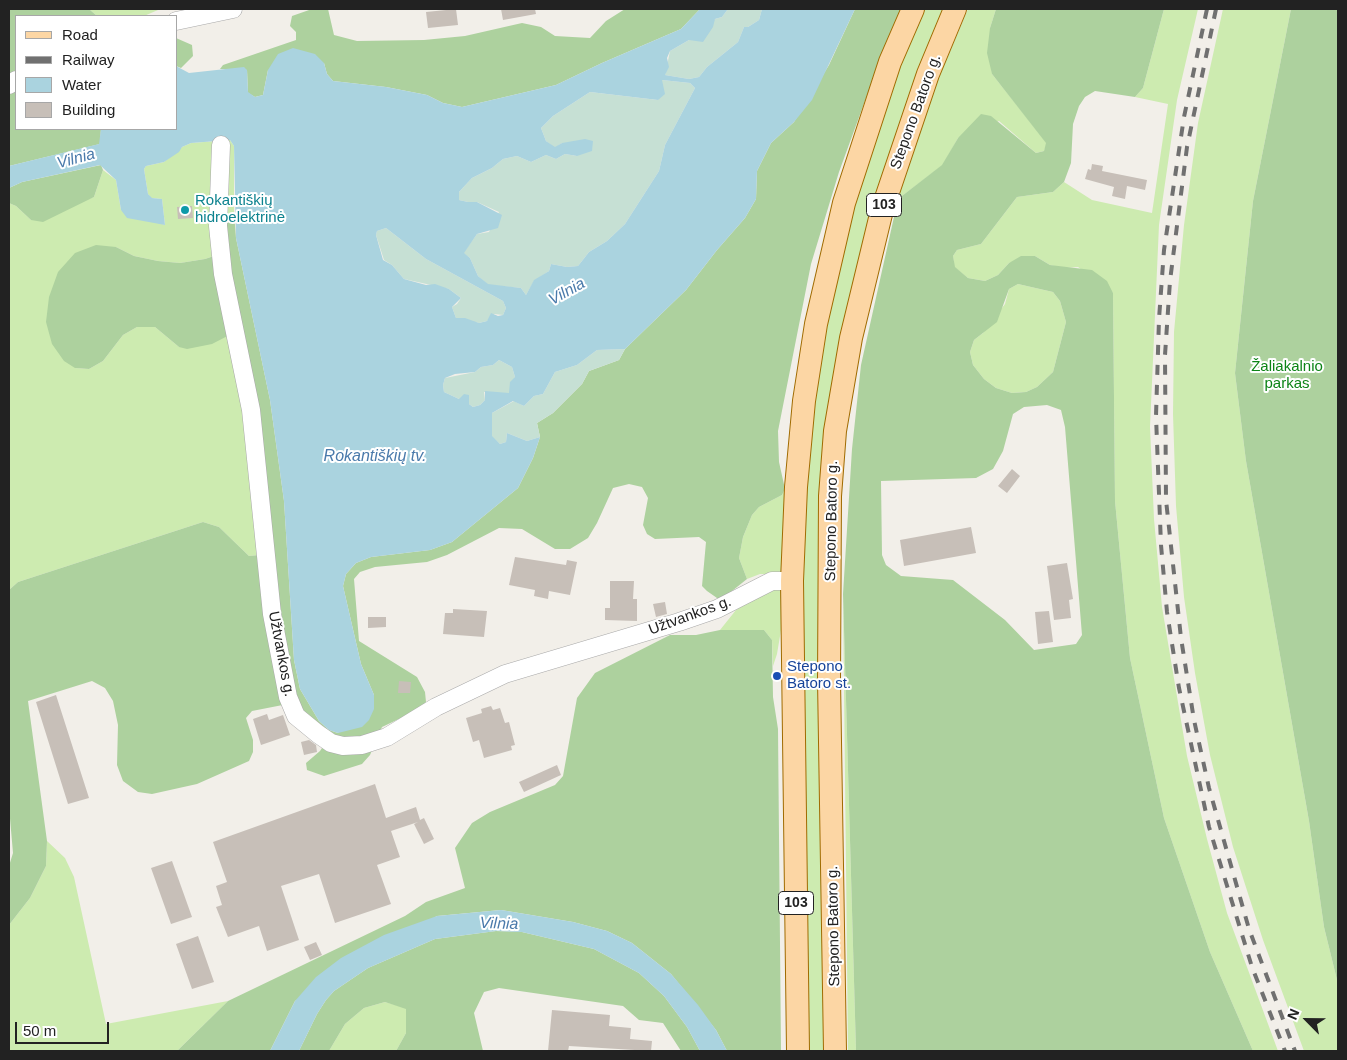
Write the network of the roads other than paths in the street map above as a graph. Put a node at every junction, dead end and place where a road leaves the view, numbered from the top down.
1 (233, 9) edge
2 (913, 9) edge
3 (956, 9) edge
4 (178, 21) edge
5 (221, 145) dead end
6 (792, 581) junction
7 (798, 1051) edge
8 (835, 1051) edge

1 - 4 street
2 - 6 main road, 103
3 - 8 main road, Stepono Batoro g. / 103
5 - 6 street, Užtvankos g.
6 - 7 main road, 103

